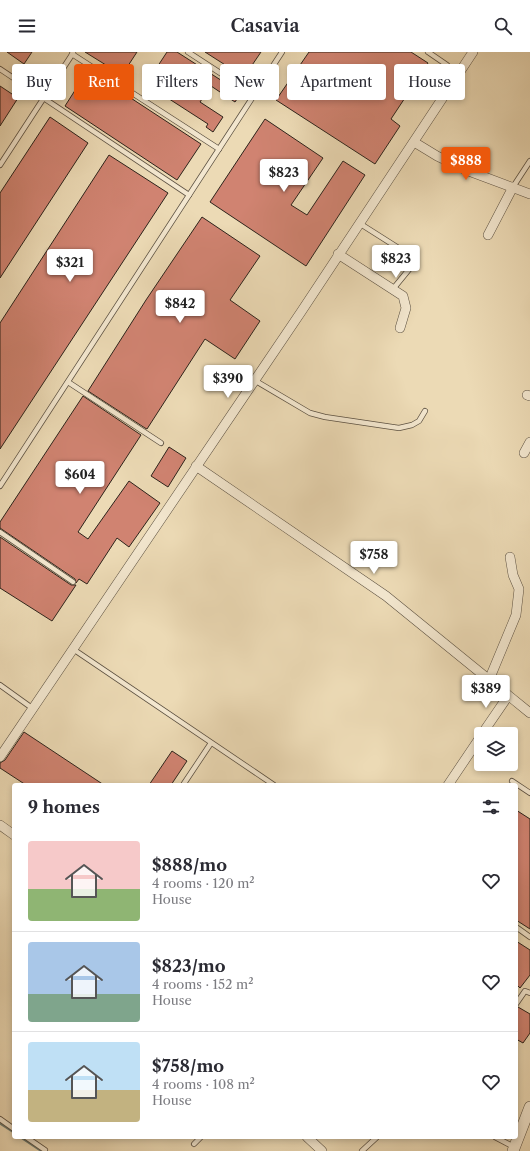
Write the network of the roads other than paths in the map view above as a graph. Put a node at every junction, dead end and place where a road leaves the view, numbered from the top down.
1 (188, 52) edge
2 (282, 52) edge
3 (428, 52) edge
4 (473, 52) edge
5 (73, 53) edge
6 (66, 64) edge
7 (274, 64) edge
8 (446, 64) edge
9 (0, 69) edge
10 (220, 73) edge
11 (12, 77) edge
12 (43, 100) edge
13 (46, 100) edge
14 (251, 100) edge
15 (414, 142) junction
16 (219, 149) junction
17 (530, 161) edge
18 (0, 165) edge
19 (513, 187) junction
20 (530, 194) edge
21 (189, 195) junction
22 (359, 224) junction
23 (488, 235) dead end
24 (338, 254) junction
25 (393, 289) junction
26 (400, 328) dead end
27 (254, 380) junction
28 (68, 382) junction
29 (425, 411) dead end
30 (530, 442) edge
31 (161, 443) dead end
32 (524, 453) dead end
33 (196, 466) junction
34 (0, 486) edge
35 (0, 532) edge
36 (510, 557) dead end
37 (73, 582) dead end
38 (73, 649) junction
39 (489, 680) junction
40 (0, 685) edge
41 (508, 696) junction
42 (32, 708) junction
43 (530, 714) edge
44 (487, 727) edge
45 (211, 743) junction
46 (474, 747) edge
47 (1, 754) edge
48 (512, 781) dead end
49 (184, 783) edge
50 (271, 783) edge
51 (449, 783) edge
52 (515, 783) edge
53 (518, 785) edge
54 (530, 793) edge
55 (0, 825) edge
56 (12, 834) edge
57 (518, 928) edge
58 (530, 937) edge
59 (530, 993) edge
60 (518, 1001) edge
61 (529, 1111) edge
62 (0, 1119) edge
63 (12, 1127) edge
64 (518, 1137) edge
65 (29, 1139) edge
66 (199, 1139) edge
67 (309, 1139) edge
68 (375, 1139) edge
69 (498, 1139) edge
70 (517, 1139) edge
71 (194, 1144) dead end
72 (513, 1149) edge
73 (45, 1150) edge
74 (322, 1151) edge
75 (362, 1151) edge

1 - 10 lane
2 - 7 lane
3 - 8 lane
4 - 15 street
5 - 6 lane
5 - 16 lane
9 - 11 lane
12 - 18 lane
13 - 21 lane
14 - 16 lane
15 - 19 street
15 - 22 street
16 - 21 lane
17 - 19 lane
19 - 20 street
19 - 23 street
21 - 28 lane
22 - 24 street
22 - 25 lane
24 - 25 street
24 - 27 street
25 - 26 street
27 - 29 lane
27 - 33 street
28 - 31 lane
28 - 34 lane
30 - 32 street
33 - 38 street
33 - 39 street
35 - 37 lane
36 - 39 street
38 - 42 street
38 - 45 lane
39 - 41 street
40 - 42 lane
41 - 43 street
41 - 44 street
42 - 47 street
45 - 49 lane
45 - 50 lane
46 - 51 street
48 - 52 lane
53 - 54 lane
55 - 56 street
57 - 58 lane
59 - 60 lane
61 - 64 street
62 - 63 lane
65 - 73 lane
66 - 71 lane
67 - 74 street
68 - 75 lane
69 - 72 lane
70 - 72 street

